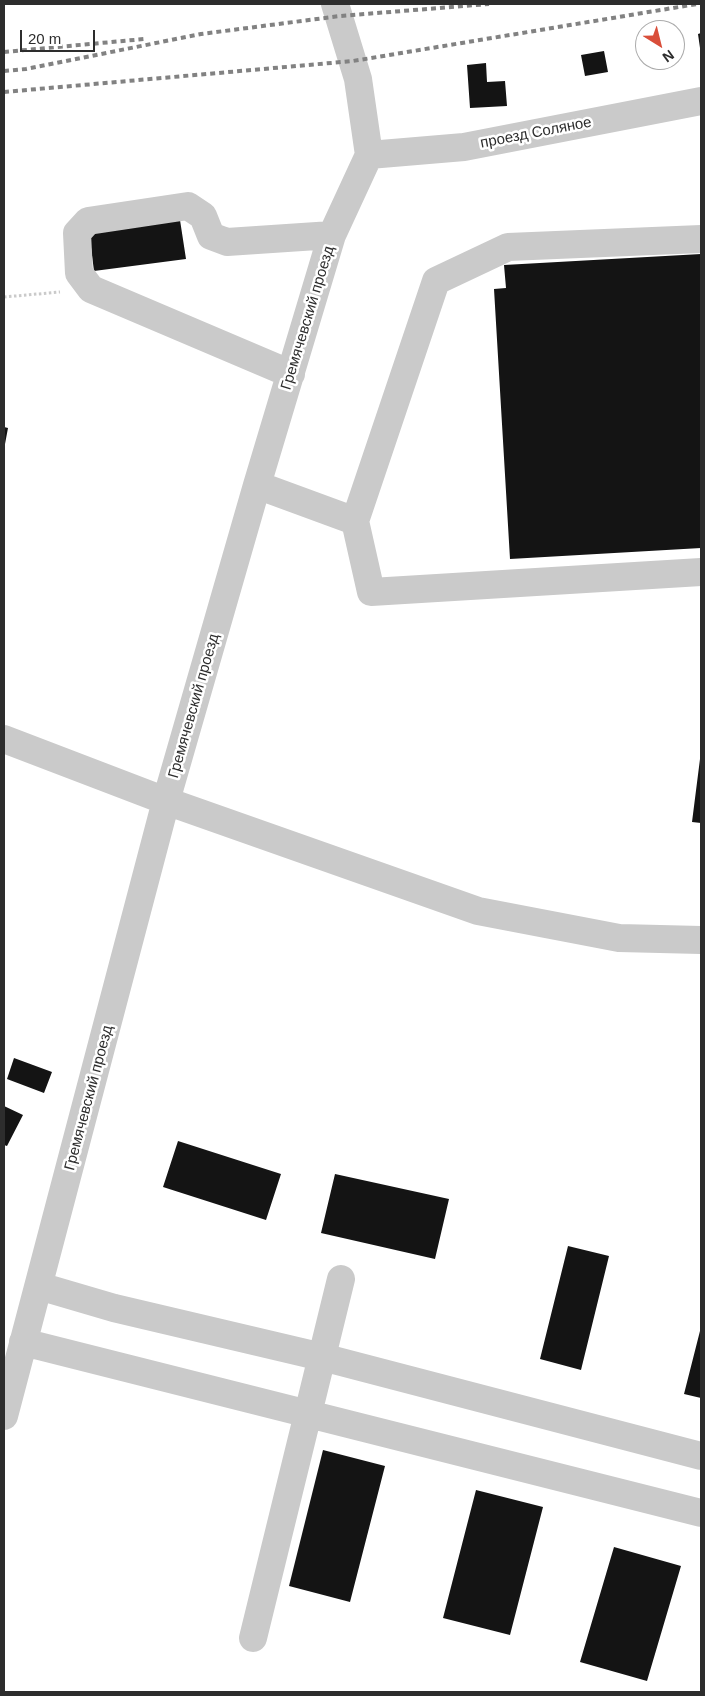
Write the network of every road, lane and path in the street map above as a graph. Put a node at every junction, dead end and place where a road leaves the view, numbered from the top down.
1 (335, 4) edge
2 (701, 101) edge
3 (369, 155) junction
4 (332, 235) junction
5 (701, 239) edge
6 (91, 289) junction
7 (4, 297) edge
8 (291, 374) junction
9 (257, 485) junction
10 (355, 521) junction
11 (701, 572) edge
12 (6, 745) edge
13 (166, 801) junction
14 (701, 940) edge
15 (341, 1279) dead end
16 (39, 1286) junction
17 (23, 1342) junction
18 (322, 1357) junction
19 (308, 1414) junction
20 (4, 1416) edge
21 (701, 1456) edge
22 (701, 1513) edge
23 (253, 1638) dead end

1 - 3 street
2 - 3 street, проезд Соляное
3 - 4 street, Гремячевский проезд
4 - 6 street
4 - 8 street, Гремячевский проезд
5 - 10 street
6 - 7 path
6 - 8 street
8 - 9 street, Гремячевский проезд
9 - 10 street
9 - 13 street, Гремячевский проезд
10 - 11 street
12 - 13 street
13 - 14 street
13 - 16 street, Гремячевский проезд
15 - 18 street
16 - 17 street, Гремячевский проезд
16 - 18 street
17 - 19 street
17 - 20 street, Гремячевский проезд
18 - 19 street
18 - 21 street
19 - 22 street
19 - 23 street

